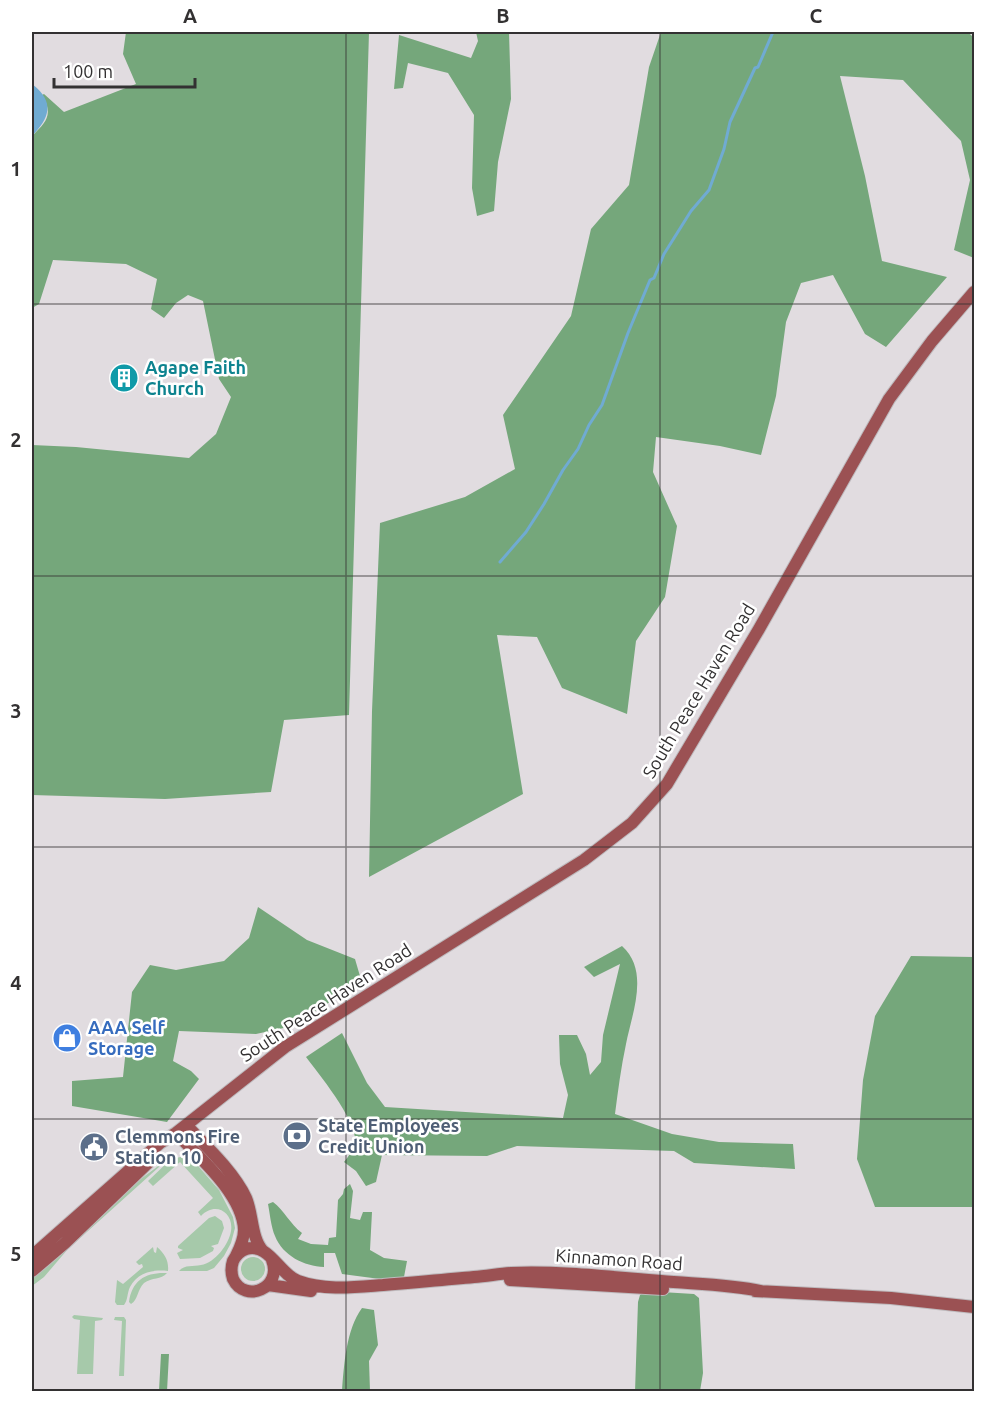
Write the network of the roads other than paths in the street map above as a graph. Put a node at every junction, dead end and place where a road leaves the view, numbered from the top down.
1 (975, 292) edge
2 (186, 1125) junction
3 (176, 1133) junction
4 (263, 1251) junction
5 (32, 1256) edge
6 (235, 1257) junction
7 (272, 1260) junction
8 (32, 1271) edge
9 (268, 1285) junction
10 (330, 1288) junction
11 (891, 1298) junction
12 (975, 1299) edge
13 (975, 1307) edge

1 - 2 main road, South Peace Haven Road
2 - 3 main road, South Peace Haven Road
2 - 4 main road, Kinnamon Road
3 - 5 main road, South Peace Haven Road
3 - 6 main road, Kinnamon Road
3 - 8 main road, South Peace Haven Road
4 - 6 main road
4 - 7 main road, Kinnamon Road
6 - 9 main road, Kinnamon Road
7 - 9 main road
7 - 10 main road, Kinnamon Road
9 - 10 main road, Kinnamon Road
10 - 11 main road, Kinnamon Road
11 - 12 main road, Kinnamon Road
11 - 13 main road, Kinnamon Road

